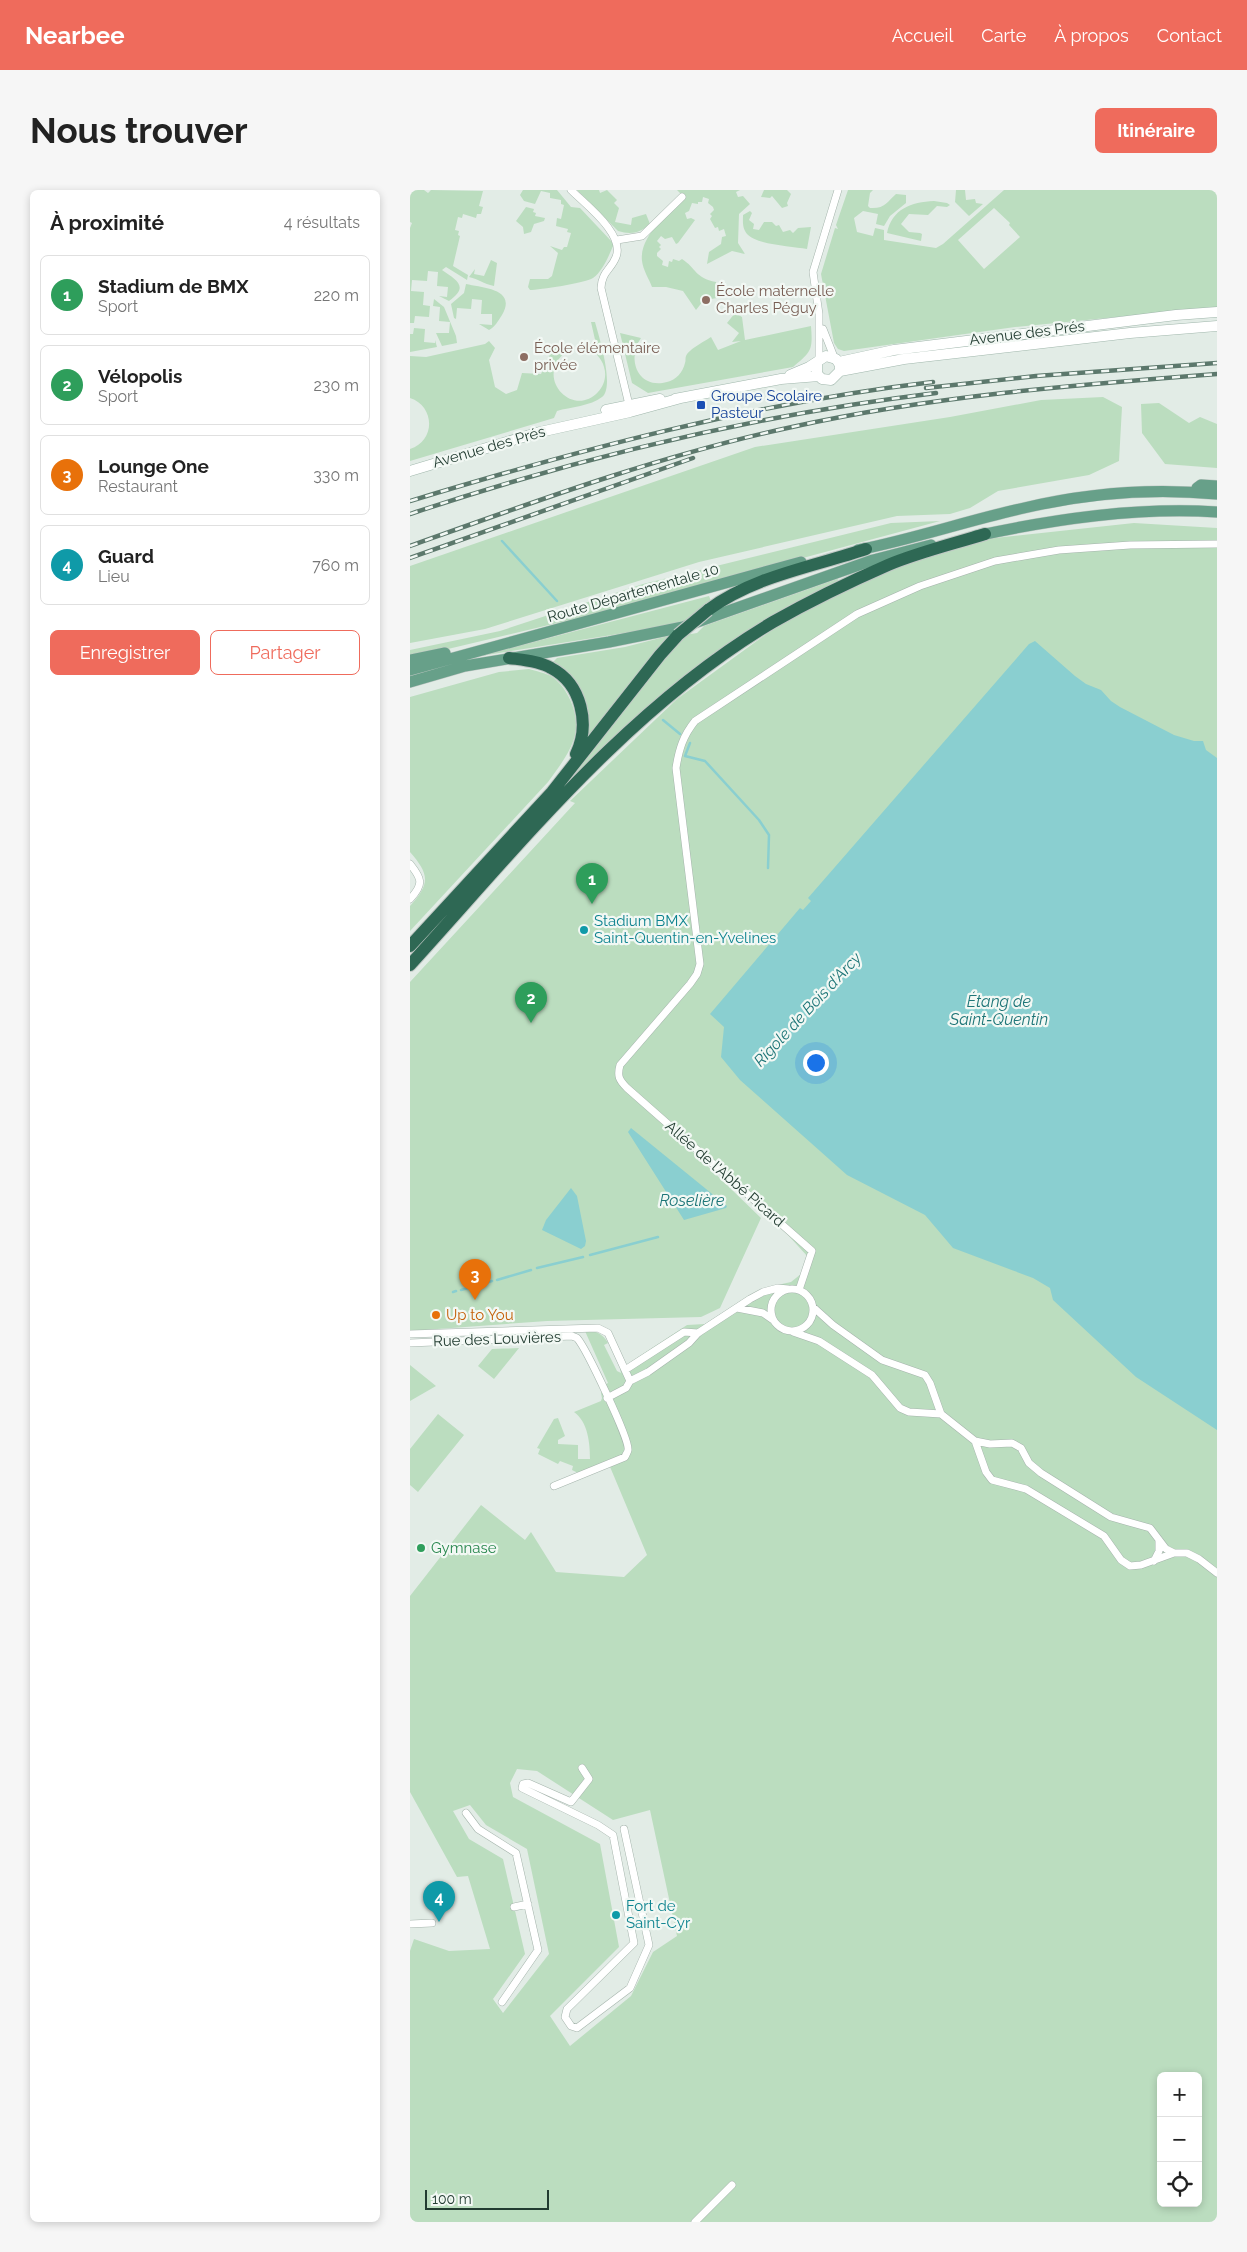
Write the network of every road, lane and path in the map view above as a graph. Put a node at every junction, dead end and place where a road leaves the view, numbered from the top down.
1 (571, 190) edge
2 (838, 190) edge
3 (682, 197) dead end
4 (617, 240) junction
5 (1217, 312) edge
6 (819, 314) junction
7 (1217, 326) edge
8 (818, 361) junction
9 (837, 363) junction
10 (819, 376) junction
11 (781, 379) junction
12 (629, 409) junction
13 (410, 469) edge
14 (1217, 486) edge
15 (1192, 492) junction
16 (1217, 494) edge
17 (1217, 512) edge
18 (985, 534) junction
19 (1217, 544) edge
20 (866, 549) junction
21 (458, 656) junction
22 (509, 658) junction
23 (410, 660) edge
24 (466, 666) junction
25 (410, 670) edge
26 (410, 682) edge
27 (410, 689) edge
28 (565, 776) junction
29 (410, 864) edge
30 (410, 899) edge
31 (410, 946) edge
32 (410, 965) edge
33 (788, 1289) junction
34 (799, 1290) junction
35 (813, 1307) junction
36 (736, 1308) junction
37 (773, 1320) junction
38 (793, 1332) junction
39 (698, 1333) junction
40 (410, 1334) edge
41 (410, 1343) edge
42 (665, 1343) junction
43 (672, 1355) junction
44 (625, 1370) junction
45 (630, 1381) junction
46 (607, 1398) junction
47 (942, 1414) junction
48 (975, 1442) junction
49 (554, 1486) dead end
50 (1158, 1539) junction
51 (1174, 1553) junction
52 (1154, 1561) junction
53 (1217, 1573) edge
54 (582, 1768) dead end
55 (466, 1813) dead end
56 (624, 1829) dead end
57 (528, 1904) junction
58 (514, 1907) dead end
59 (432, 1923) dead end
60 (410, 1924) edge
61 (502, 2002) dead end
62 (732, 2184) dead end
63 (695, 2222) edge

1 - 4 street
2 - 6 street
3 - 4 street
4 - 12 street
5 - 9 main road, Avenue des Prés
6 - 8 street
6 - 9 street
7 - 9 main road, Avenue des Prés
8 - 9 main road, Avenue des Prés
8 - 10 main road
8 - 11 main road, Avenue des Prés
9 - 10 main road, Avenue des Prés
10 - 11 main road
11 - 12 main road, Avenue des Prés
12 - 13 main road, Avenue des Prés
14 - 15 main road
15 - 16 main road
15 - 20 main road, Route Départementale 10
17 - 18 main road
18 - 22 main road
18 - 32 highway
19 - 34 street, Allée de l'Abbé Picard
20 - 21 main road, Route Départementale 10
20 - 28 highway, bridge
21 - 23 main road
21 - 25 main road, Route Départementale 10
22 - 24 main road
22 - 28 highway
24 - 26 main road
24 - 27 main road
28 - 31 highway
29 - 30 street
33 - 34 street
33 - 36 street
33 - 37 street
34 - 35 street
35 - 38 street
35 - 47 street
36 - 37 street
36 - 39 street
37 - 38 street
38 - 47 street
39 - 42 street
39 - 43 street
40 - 44 street, Rue des Louvières
41 - 46 street, Rue des Louvières
42 - 43 street
42 - 44 street
43 - 45 street
44 - 45 street, Rue des Louvières
45 - 46 street
46 - 49 street, Rue des Louvières
47 - 48 street
48 - 50 street
48 - 52 street
50 - 51 street
50 - 52 street
51 - 52 street
51 - 53 street
54 - 56 street
55 - 57 street
57 - 58 street
57 - 61 street
59 - 60 street
62 - 63 street

